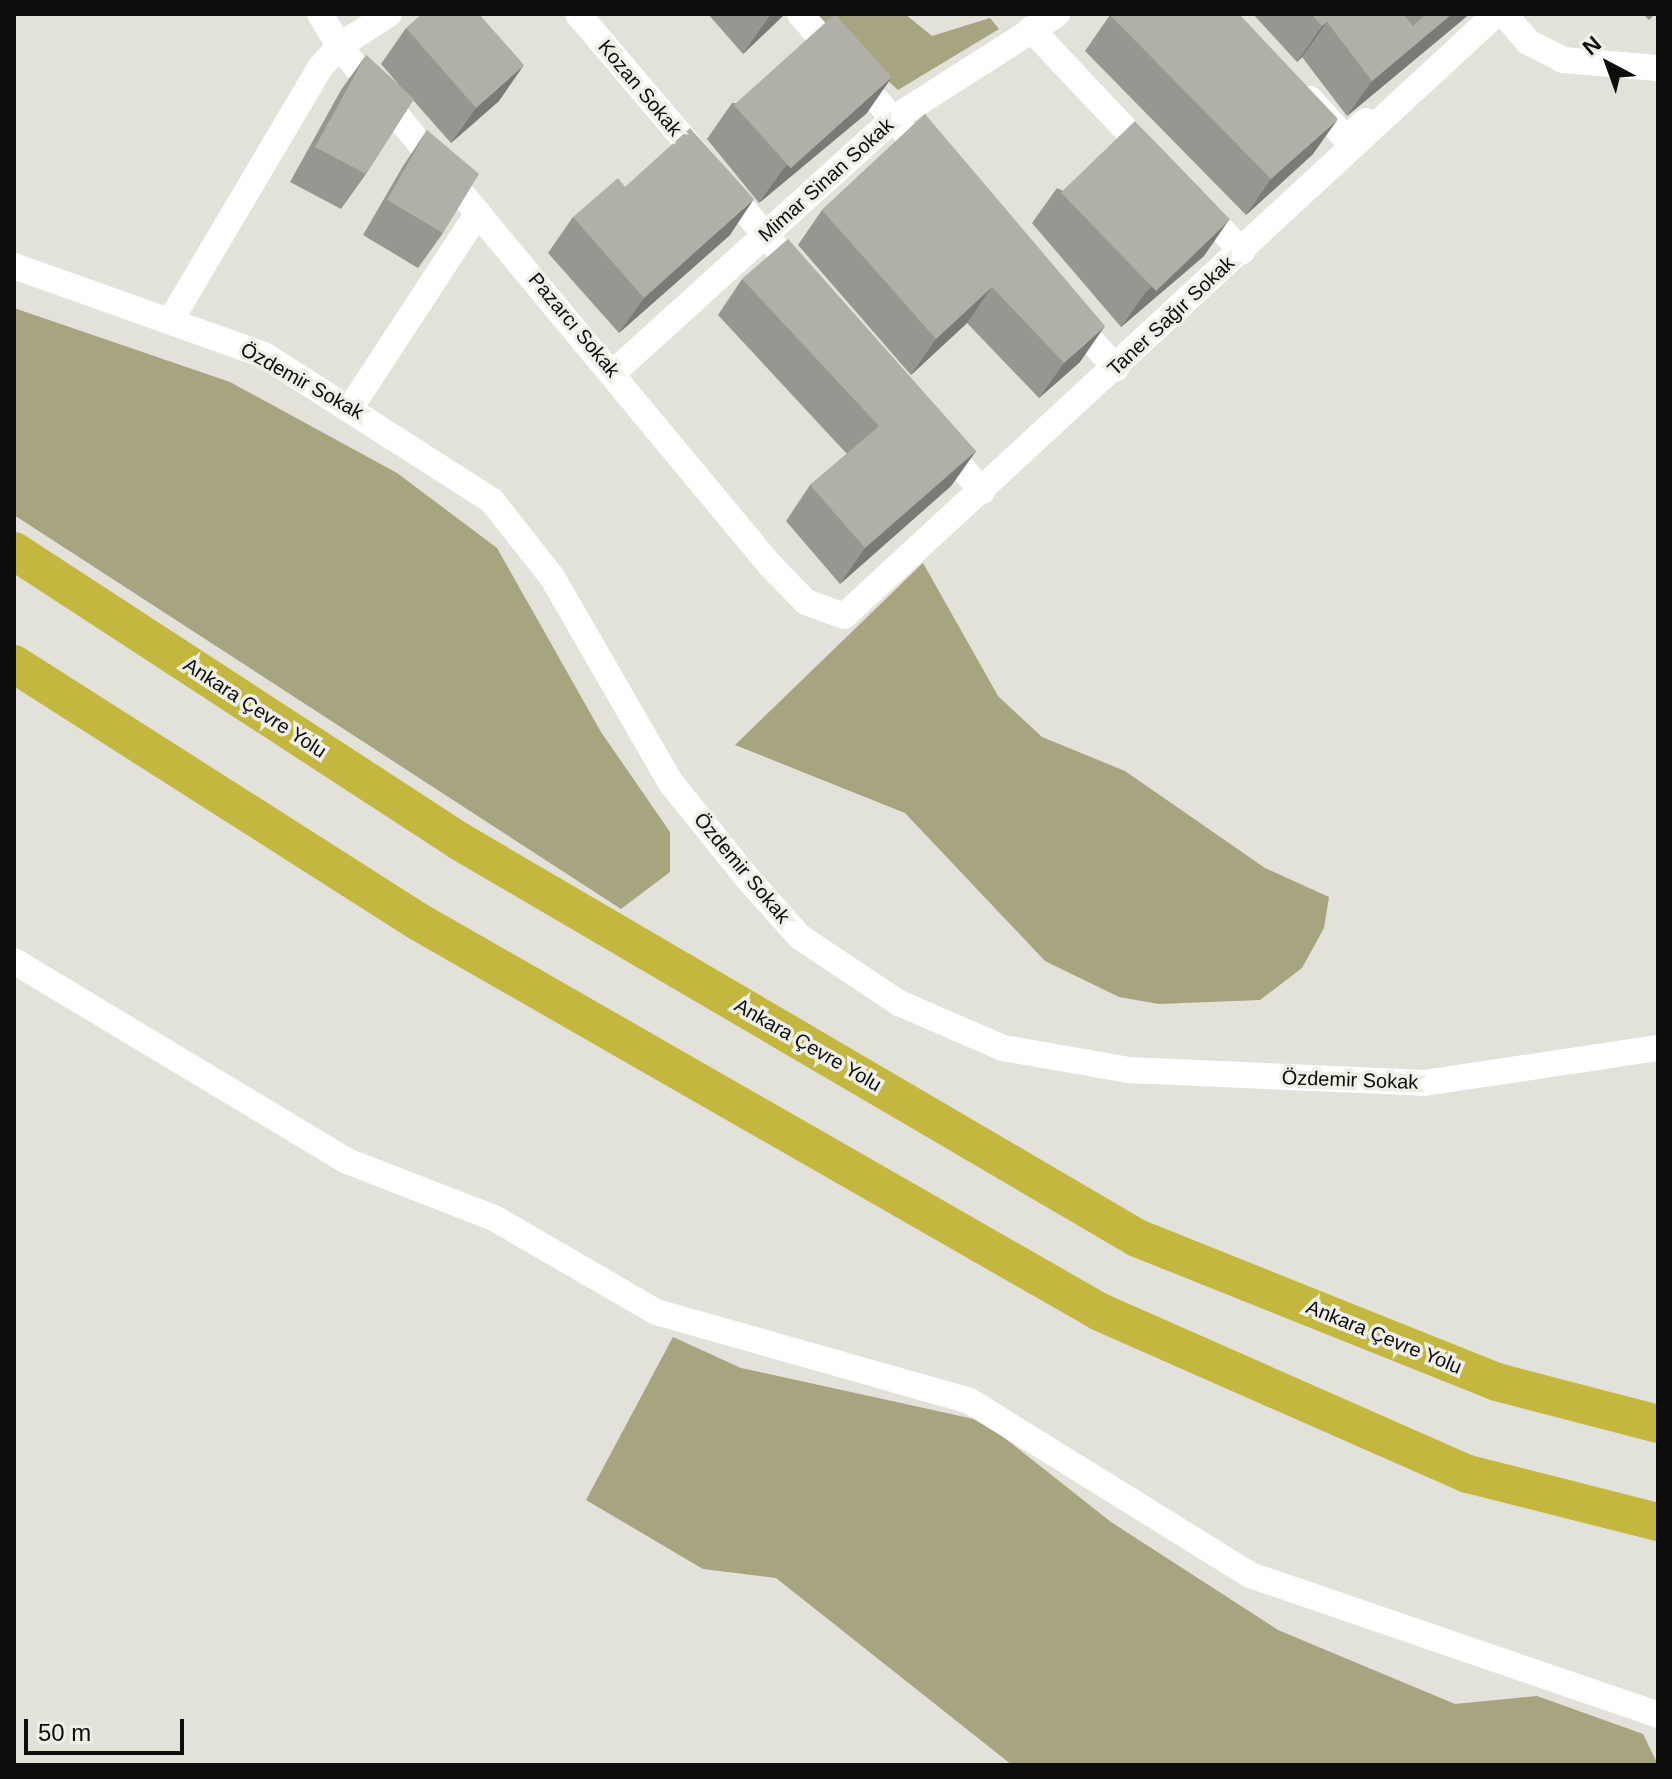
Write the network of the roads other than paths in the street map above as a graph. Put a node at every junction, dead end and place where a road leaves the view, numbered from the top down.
1 (320, 14) edge
2 (389, 14) edge
3 (578, 14) edge
4 (800, 14) edge
5 (1057, 14) edge
6 (1483, 14) edge
7 (1496, 14) edge
8 (1504, 14) edge
9 (1031, 29) junction
10 (339, 46) junction
11 (1658, 68) edge
12 (893, 119) junction
13 (925, 155) edge
14 (1345, 156) junction
15 (478, 213) junction
16 (765, 235) junction
17 (1242, 251) junction
18 (14, 266) edge
19 (814, 293) edge
20 (1052, 297) edge
21 (172, 318) junction
22 (1116, 368) junction
23 (614, 372) junction
24 (351, 407) junction
25 (923, 421) edge
26 (982, 491) junction
27 (14, 551) edge
28 (844, 616) joint
29 (14, 664) edge
30 (14, 961) edge
31 (1658, 1048) edge
32 (1658, 1424) edge
33 (1658, 1522) edge
34 (1658, 1715) edge

1 - 10 street, Pazarcı Sokak
2 - 10 street
3 - 16 street, Kozan Sokak
4 - 12 street
5 - 9 street, Mimar Sinan Sokak
6 - 14 street
7 - 14 street, Taner Sağır Sokak
8 - 11 street
9 - 12 street, Mimar Sinan Sokak
9 - 17 street
10 - 15 street, Pazarcı Sokak
10 - 21 street
12 - 13 street
12 - 16 street, Mimar Sinan Sokak
14 - 17 street, Taner Sağır Sokak
15 - 23 street, Pazarcı Sokak
15 - 24 street
16 - 19 street, Kozan Sokak
16 - 23 street, Mimar Sinan Sokak
17 - 22 street, Taner Sağır Sokak
18 - 21 street, Özdemir Sokak
20 - 22 street
21 - 24 street, Özdemir Sokak
22 - 26 street, Taner Sağır Sokak
23 - 28 street, Pazarcı Sokak
24 - 31 street, Özdemir Sokak
25 - 26 street
26 - 28 street, Taner Sağır Sokak
27 - 32 highway, Ankara Çevre Yolu
29 - 33 highway
30 - 34 street

